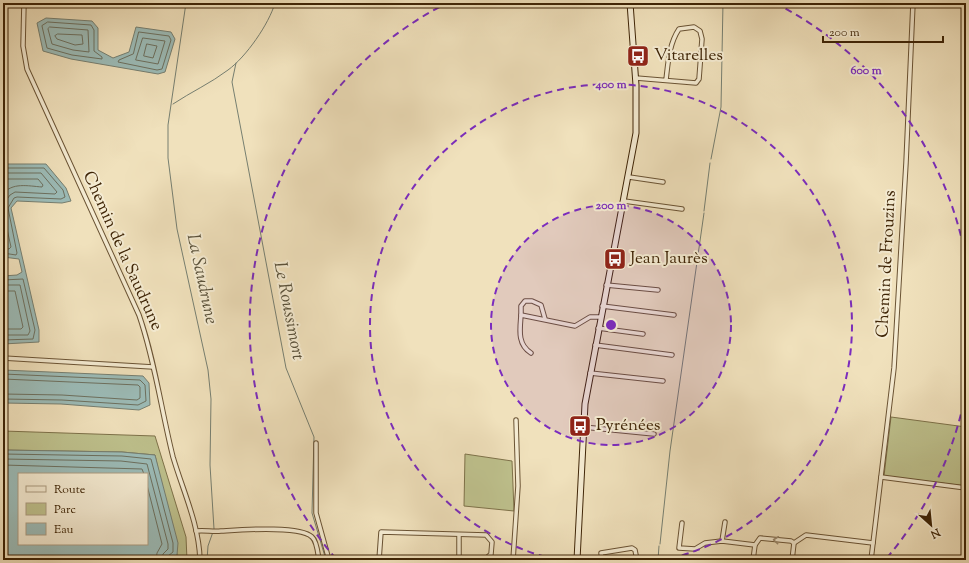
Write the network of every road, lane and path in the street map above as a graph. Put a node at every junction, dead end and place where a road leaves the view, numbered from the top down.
1 (24, 3) edge
2 (630, 3) edge
3 (913, 3) edge
4 (636, 78) junction
5 (666, 80) junction
6 (628, 177) junction
7 (663, 182) dead end
8 (624, 201) junction
9 (682, 209) dead end
10 (606, 284) junction
11 (658, 290) dead end
12 (602, 306) junction
13 (521, 314) junction
14 (674, 315) dead end
15 (600, 316) junction
16 (545, 319) junction
17 (598, 328) junction
18 (643, 334) dead end
19 (595, 346) junction
20 (531, 353) dead end
21 (672, 355) dead end
22 (3, 358) edge
23 (153, 367) junction
24 (589, 372) junction
25 (663, 381) dead end
26 (516, 420) dead end
27 (583, 427) junction
28 (654, 434) dead end
29 (316, 443) dead end
30 (881, 477) junction
31 (966, 488) edge
32 (724, 522) dead end
33 (682, 523) dead end
34 (196, 531) junction
35 (459, 535) junction
36 (722, 541) junction
37 (794, 543) junction
38 (873, 543) junction
39 (754, 545) junction
40 (354, 559) edge
41 (459, 559) edge
42 (200, 560) edge
43 (320, 560) edge
44 (329, 560) edge
45 (363, 560) edge
46 (379, 560) edge
47 (471, 560) edge
48 (474, 560) edge
49 (513, 560) edge
50 (577, 560) edge
51 (602, 560) edge
52 (637, 560) edge
53 (753, 560) edge
54 (792, 560) edge
55 (871, 560) edge

1 - 23 street, Chemin de la Saudrune
2 - 4 main road
3 - 30 street, Chemin de Frouzins
4 - 5 street
4 - 6 main road
5 - 5 street
6 - 7 street
6 - 8 main road
8 - 9 street
8 - 10 main road
10 - 11 street
10 - 12 main road
12 - 14 street
12 - 15 main road
13 - 16 street
13 - 16 street
13 - 20 street
15 - 16 street
15 - 17 main road
17 - 18 street
17 - 19 main road
19 - 21 street
19 - 24 main road
22 - 23 street
23 - 34 street, Chemin de la Saudrune
24 - 25 street
24 - 27 main road
26 - 49 street
27 - 28 street
27 - 50 main road
29 - 44 street
30 - 31 street
30 - 38 street, Chemin de Frouzins
32 - 36 street
33 - 36 street
34 - 42 street, Chemin de la Saudrune
34 - 43 street
35 - 41 street
35 - 46 street
35 - 48 street
36 - 39 street
37 - 38 street
37 -> 39 street
37 - 54 street
38 - 55 street, Chemin de Frouzins
39 - 53 street
40 - 45 street
41 - 47 street
51 - 52 street

